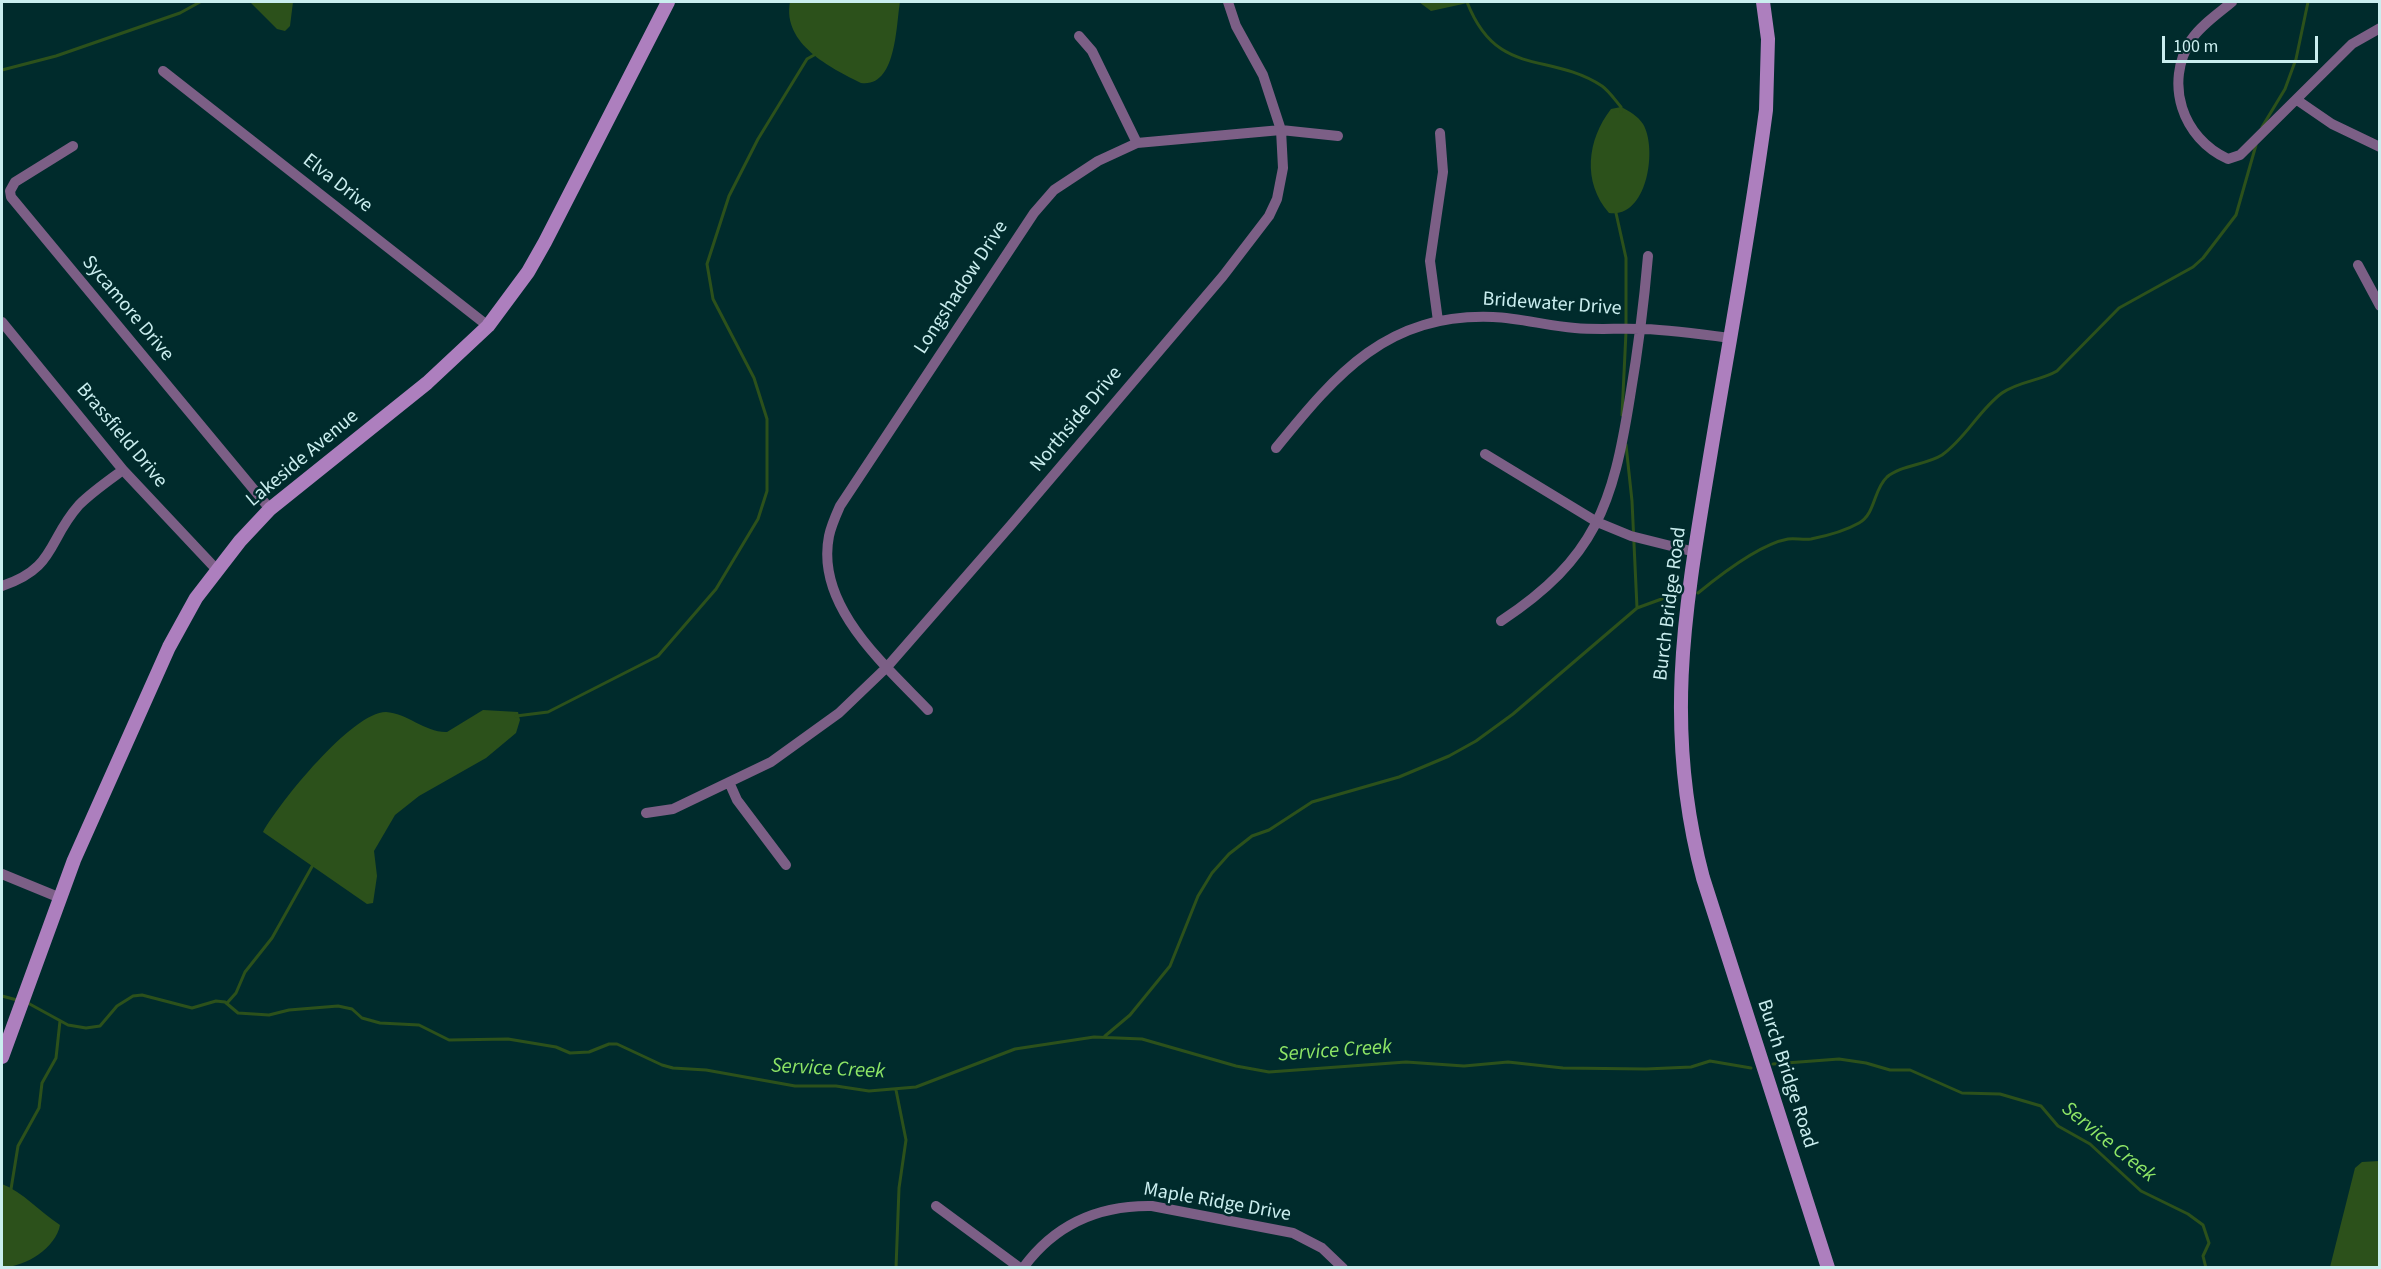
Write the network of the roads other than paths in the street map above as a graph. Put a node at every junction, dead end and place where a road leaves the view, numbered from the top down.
1 (668, 2) edge
2 (1228, 2) edge
3 (1763, 2) edge
4 (2232, 2) edge
5 (2378, 26) edge
6 (1079, 36) dead end
7 (163, 71) dead end
8 (2297, 100) junction
9 (1281, 130) junction
10 (1440, 133) dead end
11 (1338, 136) dead end
12 (1137, 143) junction
13 (73, 146) dead end
14 (2379, 147) edge
15 (1648, 256) dead end
16 (2358, 265) dead end
17 (2379, 306) edge
18 (1438, 321) junction
19 (2, 322) edge
20 (488, 327) junction
21 (1641, 328) junction
22 (1730, 338) junction
23 (1276, 448) dead end
24 (1485, 454) dead end
25 (123, 470) junction
26 (270, 509) junction
27 (1597, 522) junction
28 (1695, 552) junction
29 (217, 570) junction
30 (2, 586) edge
31 (1501, 621) dead end
32 (887, 667) junction
33 (928, 710) dead end
34 (729, 782) junction
35 (646, 813) dead end
36 (786, 865) dead end
37 (2, 874) edge
38 (58, 897) junction
39 (2, 1057) edge
40 (936, 1206) dead end
41 (1021, 1268) edge
42 (1343, 1268) edge
43 (1828, 1268) edge

1 - 20 street, Lakeside Avenue
2 - 9 street, Northside Drive
3 - 22 street, Burch Bridge Road
4 - 8 street
5 - 8 street
6 - 12 street
7 - 20 street, Elva Drive
8 - 14 street
9 - 11 street, Longshadow Drive
9 - 12 street, Longshadow Drive
9 - 32 street, Northside Drive
10 - 18 street
12 - 32 street, Longshadow Drive
13 - 26 street, Sycamore Drive
15 - 21 street
16 - 17 street
18 - 21 street, Bridewater Drive
18 - 23 street, Bridewater Drive
19 - 25 street, Brassfield Drive
20 - 26 street, Lakeside Avenue
21 - 22 street, Bridewater Drive
21 - 27 street
22 - 28 street, Burch Bridge Road
24 - 27 street
25 - 29 street, Brassfield Drive
25 - 30 street
26 - 29 street, Lakeside Avenue
27 - 28 street
27 - 31 street
28 - 43 street, Burch Bridge Road
29 - 38 street, Lakeside Avenue
32 - 33 street, Longshadow Drive
32 - 34 street, Northside Drive
34 - 35 street, Northside Drive
34 - 36 street
37 - 38 street
38 - 39 street, Lakeside Avenue
40 - 41 street
41 - 42 street, Maple Ridge Drive

